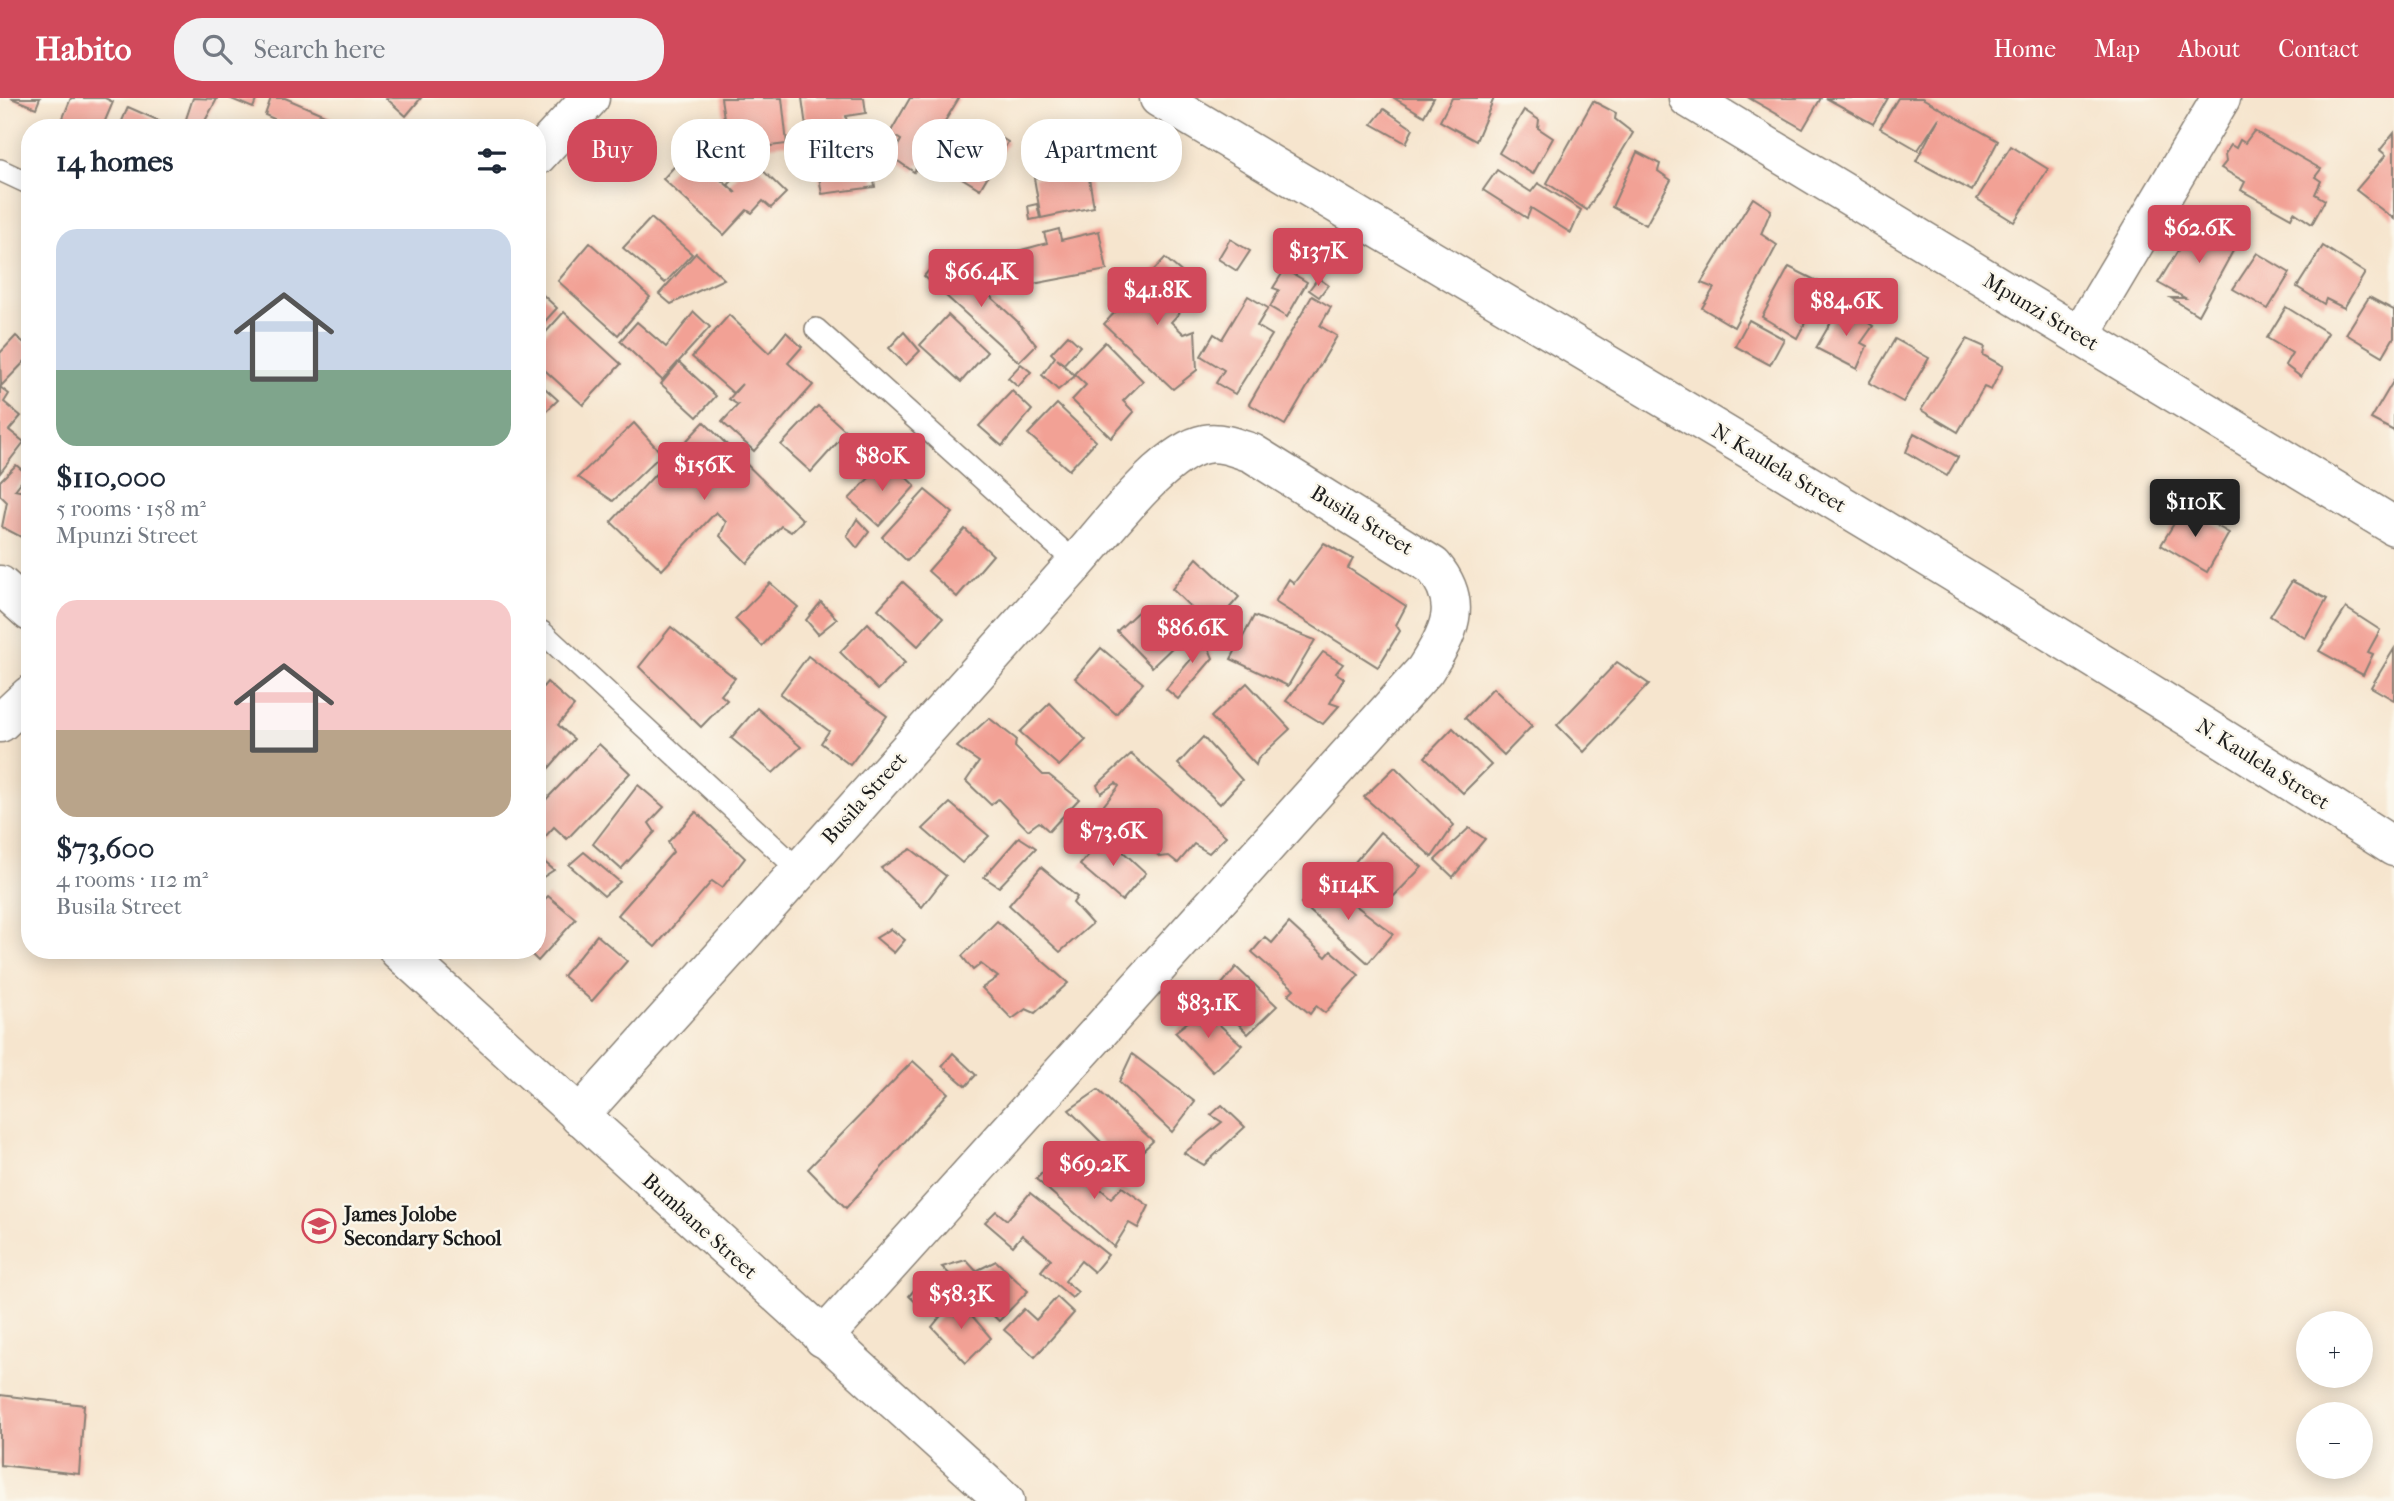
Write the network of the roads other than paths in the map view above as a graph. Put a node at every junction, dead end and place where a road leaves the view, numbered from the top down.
1 (590, 98) edge
2 (1159, 98) edge
3 (1688, 98) edge
4 (2221, 98) edge
5 (546, 146) edge
6 (0, 170) edge
7 (21, 180) edge
8 (816, 329) dead end
9 (2080, 335) junction
10 (2394, 526) edge
11 (1076, 563) junction
12 (0, 585) edge
13 (21, 604) edge
14 (546, 636) edge
15 (21, 703) edge
16 (0, 723) edge
17 (2394, 847) edge
18 (799, 870) junction
19 (408, 959) edge
20 (579, 1116) junction
21 (824, 1338) junction
22 (1005, 1501) edge

1 - 5 street
2 - 17 street, N. Kaulela Street
3 - 9 street, Mpunzi Street
4 - 9 street
6 - 7 lane
8 - 11 lane
9 - 10 street, Mpunzi Street
11 - 18 street, Busila Street
11 - 21 street, Busila Street
12 - 13 street
14 - 18 lane
15 - 16 street
18 - 20 street, Busila Street
19 - 20 street, Bumbane Street
20 - 21 street, Bumbane Street
21 - 22 street, Bumbane Street

